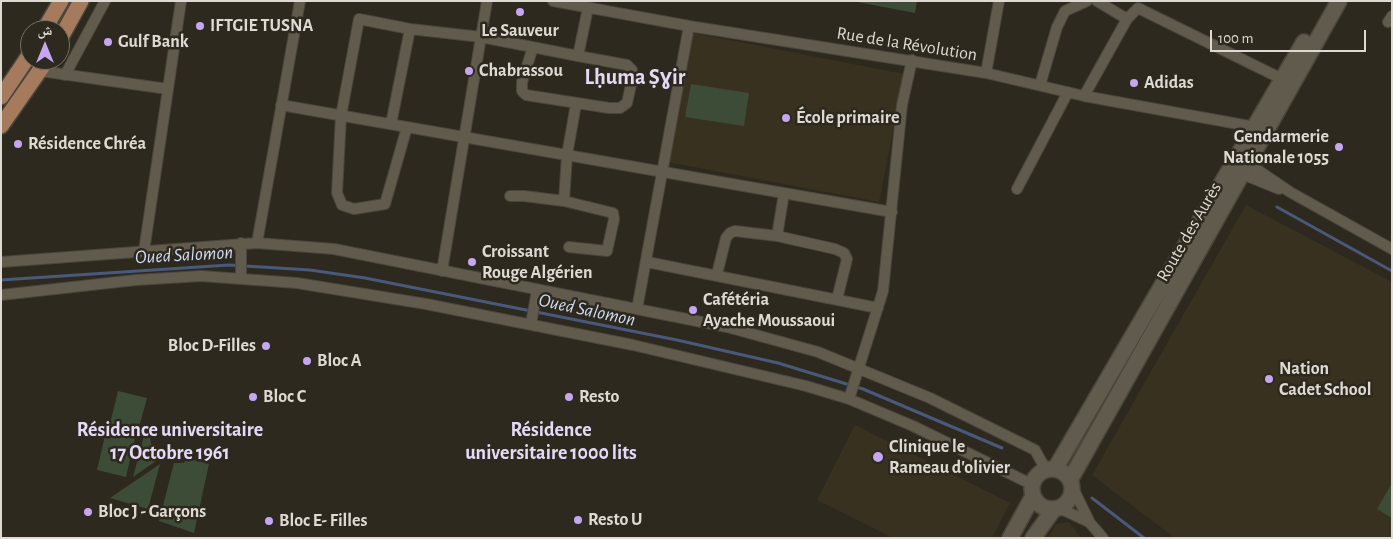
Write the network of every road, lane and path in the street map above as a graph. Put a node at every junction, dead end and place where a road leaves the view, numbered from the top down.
1 (61, 1) edge
2 (80, 1) edge
3 (105, 1) edge
4 (181, 1) edge
5 (300, 1) edge
6 (487, 1) edge
7 (553, 1) edge
8 (999, 1) edge
9 (1087, 1) edge
10 (1097, 1) edge
11 (1327, 1) edge
12 (1339, 1) edge
13 (600, 5) edge
14 (588, 8) junction
15 (1127, 19) junction
16 (50, 20) edge
17 (70, 20) edge
18 (689, 26) junction
19 (410, 29) junction
20 (481, 37) junction
21 (532, 47) junction
22 (578, 56) junction
23 (912, 60) junction
24 (20, 69) edge
25 (40, 70) edge
26 (54, 70) edge
27 (986, 73) junction
28 (64, 75) junction
29 (1282, 79) junction
30 (1040, 85) junction
31 (168, 89) junction
32 (1068, 92) junction
33 (1084, 96) junction
34 (1, 98) edge
35 (576, 104) junction
36 (281, 105) junction
37 (341, 116) junction
38 (391, 124) junction
39 (1, 126) edge
40 (407, 127) junction
41 (1254, 127) junction
42 (463, 137) junction
43 (567, 155) junction
44 (1240, 166) junction
45 (662, 172) junction
46 (1017, 189) dead end
47 (784, 193) junction
48 (510, 196) dead end
49 (564, 201) junction
50 (892, 212) junction
51 (777, 236) junction
52 (257, 243) junction
53 (569, 247) dead end
54 (241, 248) junction
55 (1392, 249) edge
56 (144, 251) junction
57 (1, 262) edge
58 (646, 262) junction
59 (442, 271) junction
60 (717, 274) junction
61 (241, 276) junction
62 (536, 293) junction
63 (1, 295) edge
64 (838, 299) junction
65 (878, 308) junction
66 (637, 309) junction
67 (531, 321) junction
68 (860, 368) junction
69 (849, 399) junction
70 (1050, 470) junction
71 (1071, 483) junction
72 (1033, 491) junction
73 (1056, 508) junction
74 (1090, 523) junction
75 (1010, 538) edge
76 (1033, 538) edge
77 (1103, 538) edge

1 - 16 main road
2 - 17 main road
3 - 28 street
4 - 31 street
5 - 36 street
6 - 20 street
7 - 14 street, Rue de la Révolution
8 - 27 street
9 - 30 street
10 - 15 street
11 - 29 street, Route des Aurès
12 - 44 street, Route des Aurès
13 - 14 street, Rue de la Révolution
13 - 18 street, Rue de la Révolution
14 - 22 street
15 - 29 street
15 - 33 street
18 - 23 street, Rue de la Révolution
18 - 45 street
19 - 20 street
19 - 37 street
19 - 38 street
20 - 21 street
20 - 42 street
21 - 22 street
21 - 35 street
22 - 35 street
23 - 27 street, Rue de la Révolution
23 - 50 street
24 - 34 main road
25 - 39 main road
26 - 28 street
27 - 30 street, Rue de la Révolution
28 - 31 street
29 - 41 street, Route des Aurès
30 - 32 street, Rue de la Révolution
31 - 56 street
32 - 33 street, Rue de la Révolution
32 - 46 street
33 - 41 street, Rue de la Révolution
35 - 43 street
36 - 37 street
36 - 52 street
37 - 38 street
37 - 40 street
38 - 40 street
40 - 42 street
41 - 44 street, Route des Aurès
42 - 43 street
42 - 59 street
43 - 45 street
43 - 49 street
44 - 55 street
44 - 70 street, Route des Aurès
44 - 71 street, Route des Aurès
45 - 47 street
45 - 58 street
47 - 50 street
47 - 51 street
48 - 49 street
49 - 53 street
50 - 65 street
51 - 60 street
51 - 64 street
52 - 54 street
52 - 59 street
54 - 56 street
54 - 61 street
56 - 57 street
58 - 60 street
58 - 66 street
59 - 62 street
60 - 64 street
61 - 63 street
61 - 67 street
62 - 66 street
62 - 67 street
64 - 65 street
65 - 68 street
66 - 68 street
67 - 69 street
68 - 69 street
68 - 70 street
69 - 72 street
70 - 71 street
70 - 72 street
71 - 73 street
71 - 74 street
72 - 73 street
72 - 75 street
73 - 74 street
73 - 76 street
74 - 77 street

